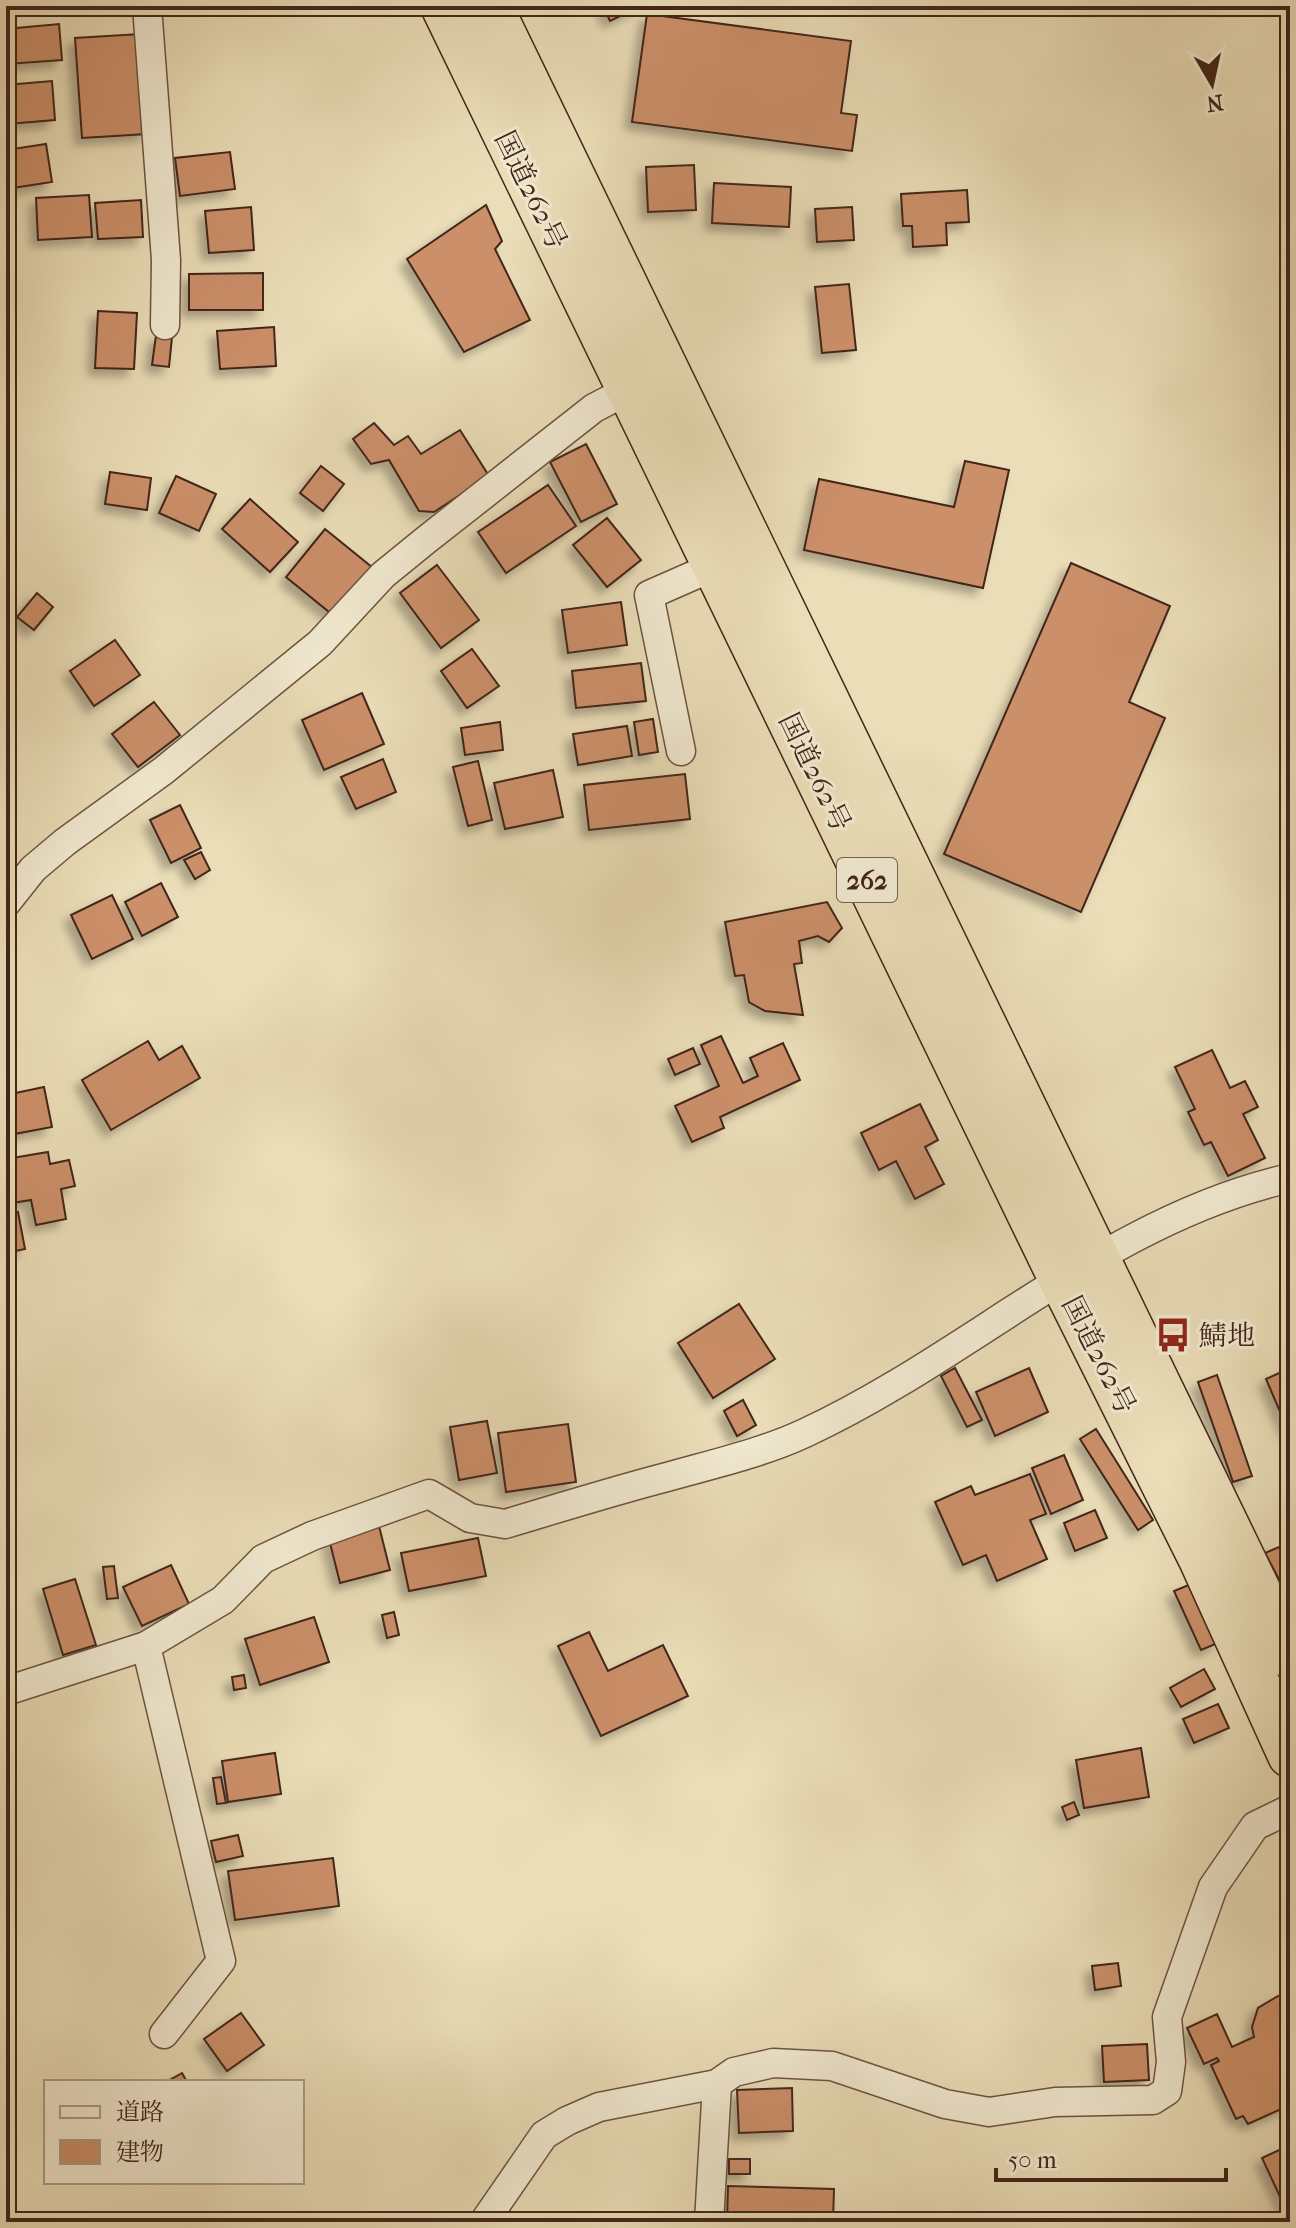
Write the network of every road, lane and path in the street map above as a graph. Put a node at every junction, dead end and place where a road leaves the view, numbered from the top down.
1 (147, 6) edge
2 (443, 6) edge
3 (490, 6) edge
4 (165, 325) dead end
5 (667, 370) junction
6 (628, 390) junction
7 (715, 566) junction
8 (681, 751) dead end
9 (6, 903) edge
10 (1290, 1178) edge
11 (1079, 1270) junction
12 (146, 1646) junction
13 (1290, 1656) edge
14 (6, 1691) edge
15 (1290, 1755) edge
16 (1290, 1809) edge
17 (164, 2034) dead end
18 (717, 2084) junction
19 (484, 2222) edge
20 (709, 2222) edge

1 - 4 street
2 - 6 highway, 国道262号 / 262
3 - 5 highway, 国道262号 / 262
5 - 6 street
5 - 11 highway, 国道262号 / 262
6 - 7 highway, 国道262号 / 262
6 - 9 street
7 - 8 street
7 - 11 highway, 国道262号 / 262
10 - 11 street
11 - 12 street
11 - 13 highway, 国道262号 / 262
11 - 15 highway, 国道262号 / 262
12 - 14 street
12 - 17 street
16 - 18 street
18 - 19 street
18 - 20 street

